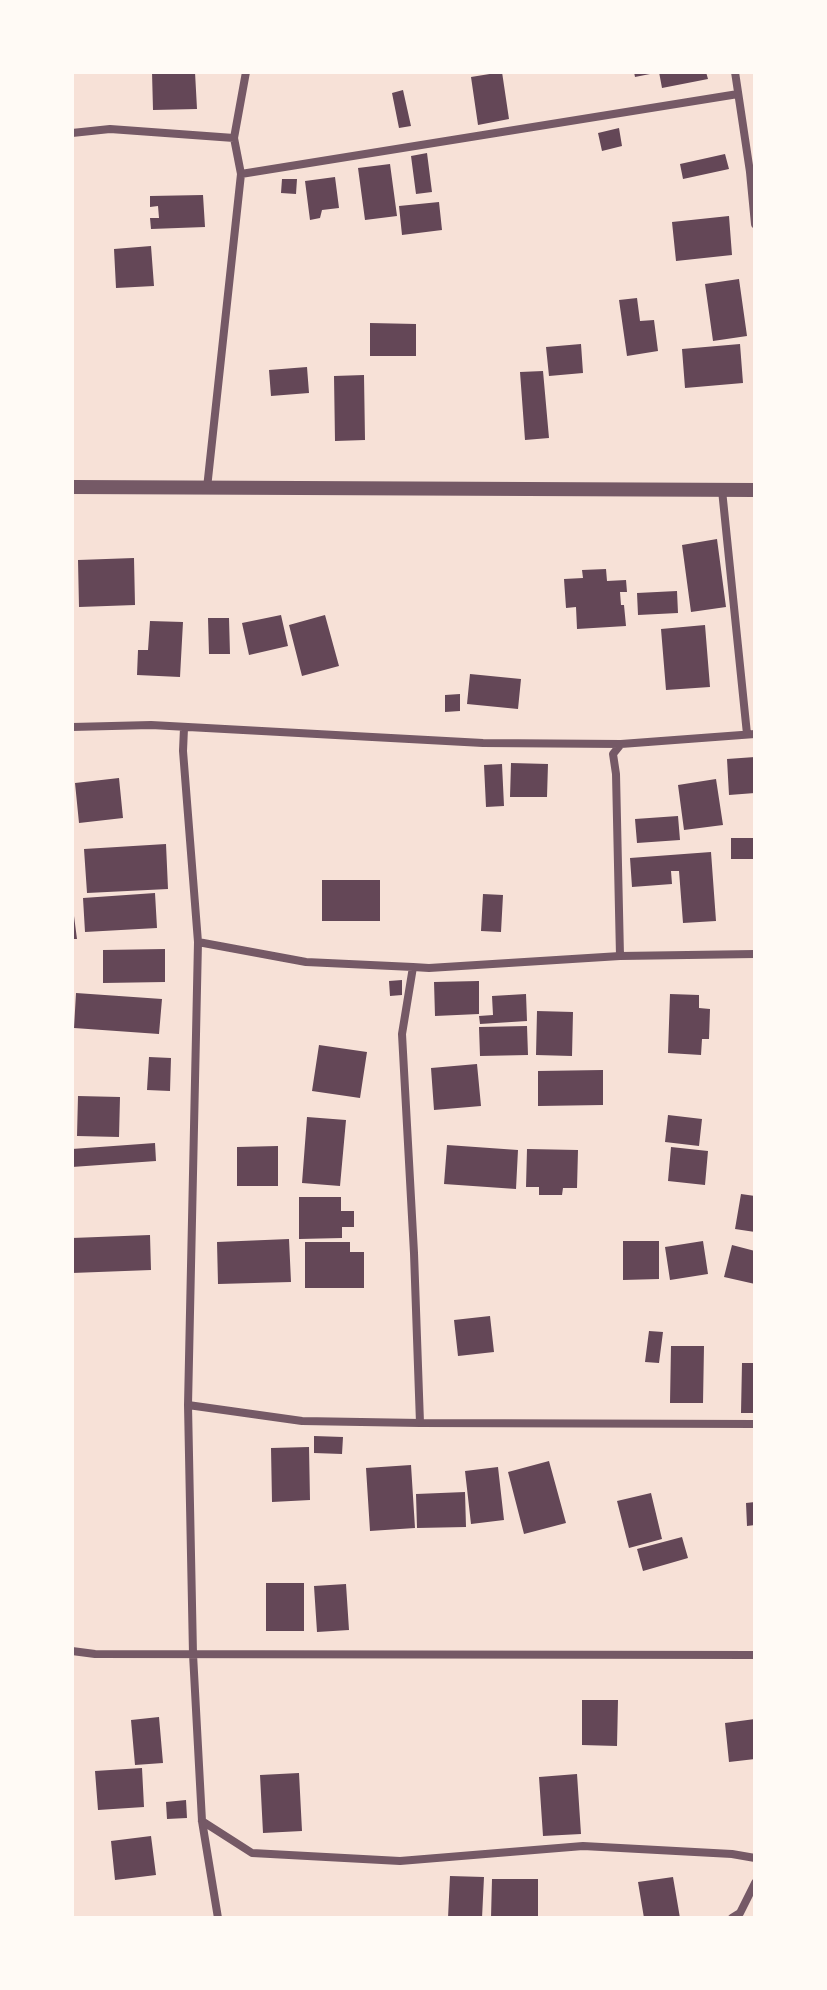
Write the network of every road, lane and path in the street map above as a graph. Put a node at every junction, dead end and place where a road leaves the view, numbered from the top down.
1 (246, 72) edge
2 (735, 72) edge
3 (738, 94) junction
4 (72, 133) edge
5 (234, 138) junction
6 (241, 174) junction
7 (755, 224) edge
8 (72, 487) edge
9 (755, 487) edge
10 (207, 489) junction
11 (722, 490) junction
12 (72, 727) edge
13 (184, 728) junction
14 (751, 734) edge
15 (621, 744) junction
16 (198, 942) junction
17 (755, 954) edge
18 (620, 956) junction
19 (413, 967) junction
20 (188, 1405) junction
21 (420, 1423) junction
22 (755, 1424) edge
23 (72, 1651) edge
24 (193, 1654) junction
25 (755, 1655) edge
26 (202, 1821) junction
27 (755, 1858) edge
28 (755, 1883) edge
29 (218, 1918) edge
30 (732, 1918) edge

1 - 5 street
2 - 3 street
3 - 6 street
3 - 7 street
4 - 5 street
5 - 6 street
6 - 10 street
8 - 10 street
9 - 11 street
10 - 11 street
11 - 14 street
12 - 13 street
13 - 15 street
13 - 16 street
14 - 15 street
15 - 18 street
16 - 19 street
16 - 20 street
17 - 18 street
18 - 19 street
19 - 21 street
20 - 21 street
20 - 24 street
21 - 22 street
23 - 24 street
24 - 25 street
24 - 26 street
26 - 27 street
26 - 29 street
28 - 30 street

